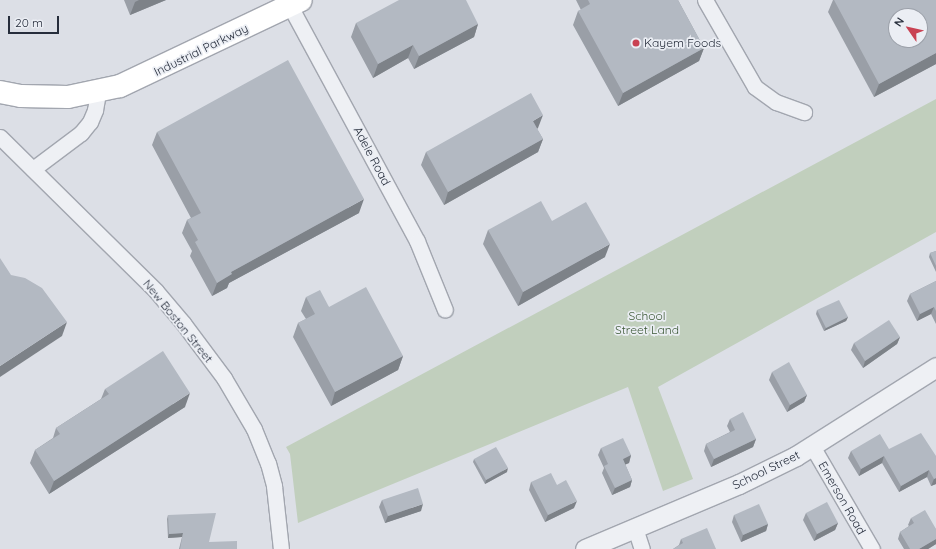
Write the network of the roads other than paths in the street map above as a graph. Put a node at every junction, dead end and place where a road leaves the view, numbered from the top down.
1 (705, 0) edge
2 (296, 3) edge
3 (0, 92) edge
4 (98, 93) junction
5 (804, 112) dead end
6 (0, 137) edge
7 (33, 169) junction
8 (444, 310) dead end
9 (936, 367) edge
10 (812, 446) junction
11 (635, 528) junction
12 (282, 549) edge
13 (585, 549) edge
14 (642, 549) edge
15 (872, 549) edge

1 - 5 street
2 - 4 main road, Industrial Parkway
2 - 8 street, Adele Road
3 - 4 main road, Industrial Parkway
4 - 7 street
6 - 7 street, New Boston Street
7 - 12 street, New Boston Street
9 - 10 street, School Street
10 - 11 street, School Street
10 - 15 street, Emerson Road
11 - 13 street, School Street
11 - 14 street

